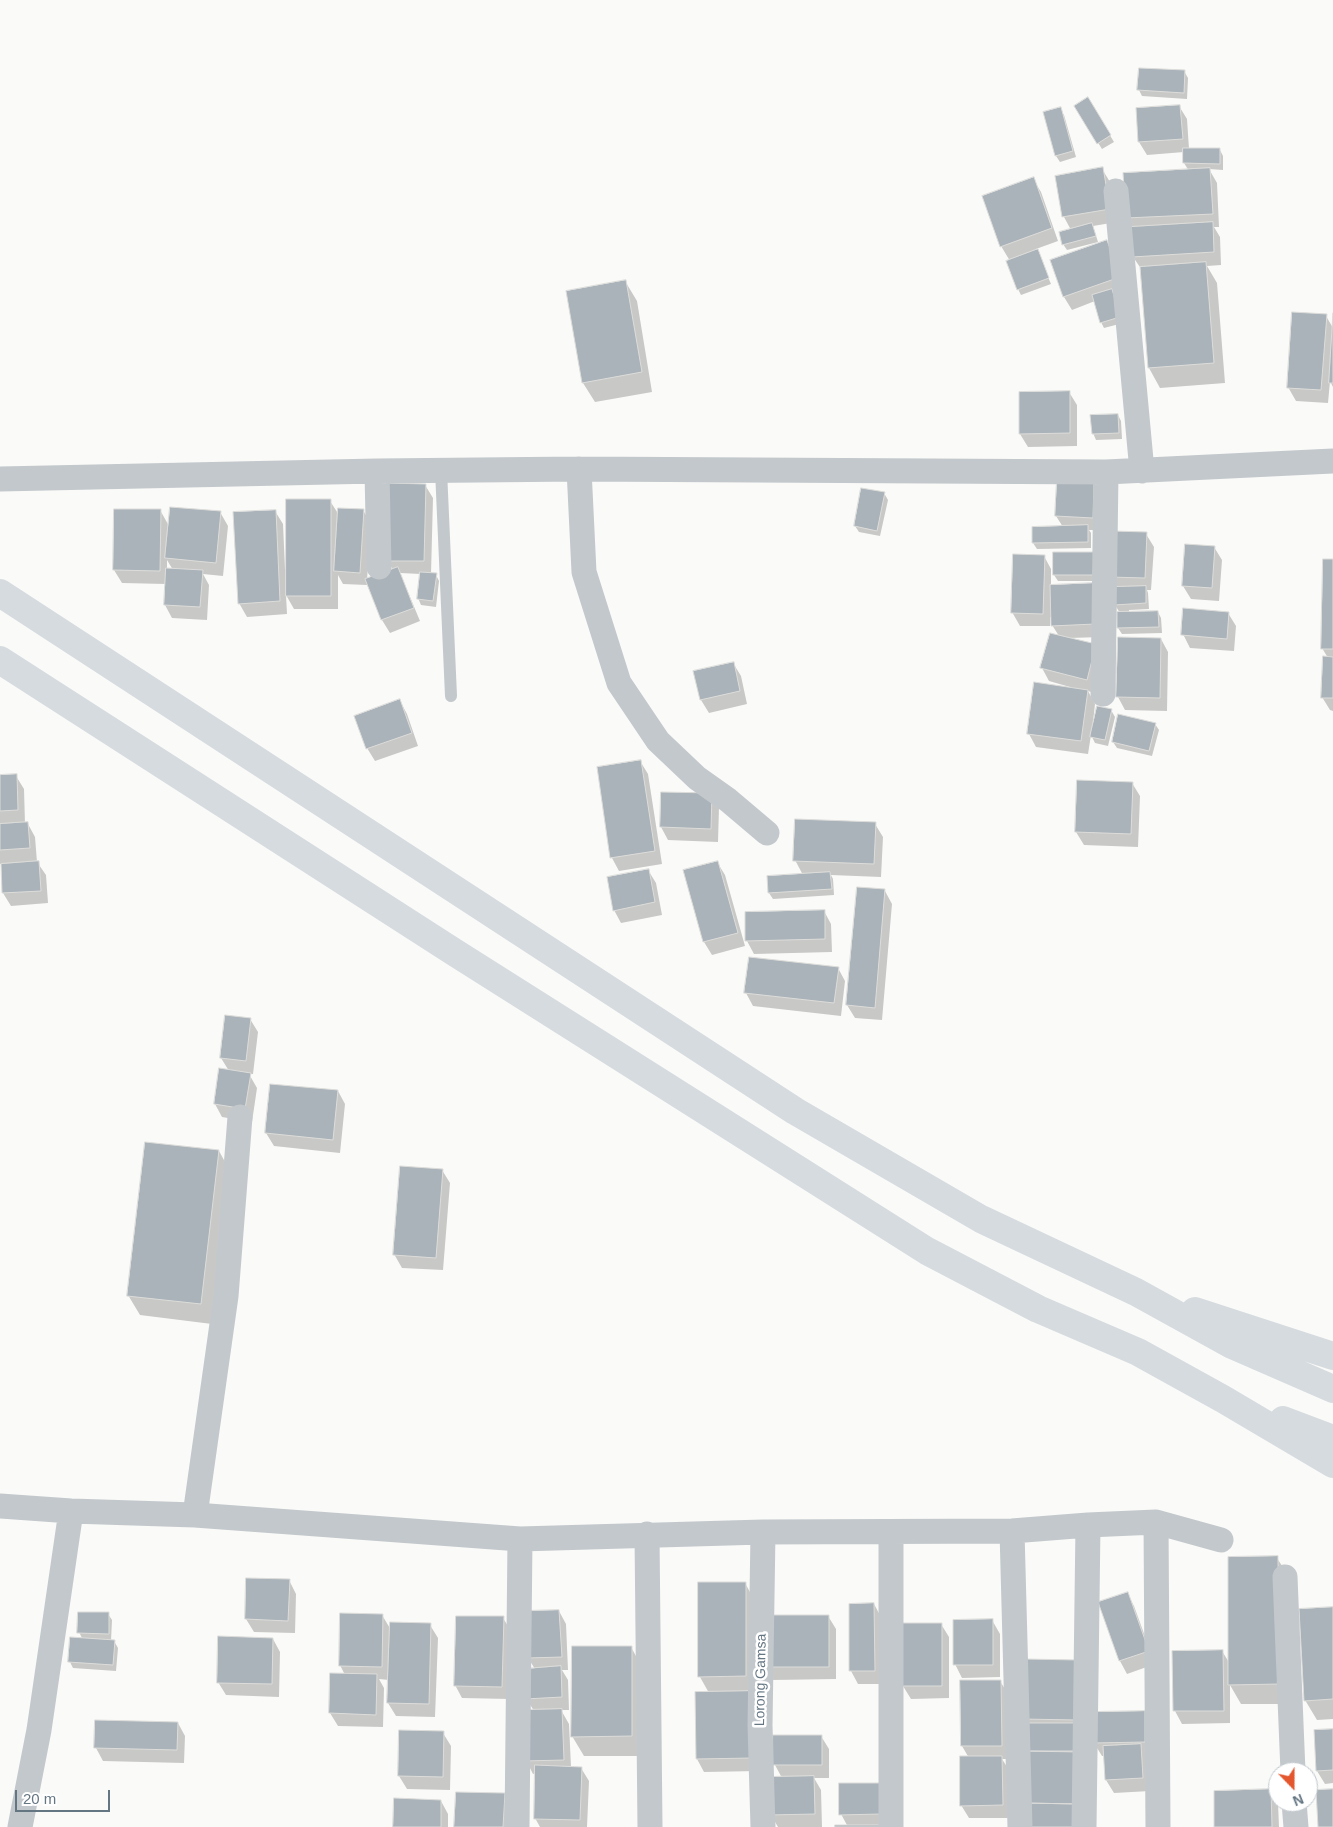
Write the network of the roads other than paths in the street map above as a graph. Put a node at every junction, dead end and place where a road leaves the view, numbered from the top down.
1 (1116, 191) dead end
2 (1333, 461) edge
3 (579, 469) junction
4 (441, 470) junction
5 (378, 471) junction
6 (1142, 471) junction
7 (1106, 472) junction
8 (0, 480) edge
9 (379, 567) dead end
10 (0, 593) edge
11 (0, 660) edge
12 (1102, 694) dead end
13 (451, 696) dead end
14 (767, 833) dead end
15 (240, 1117) dead end
16 (1136, 1292) junction
17 (1333, 1356) edge
18 (1333, 1389) edge
19 (1223, 1399) junction
20 (1333, 1438) edge
21 (1333, 1464) edge
22 (0, 1506) edge
23 (71, 1511) junction
24 (195, 1515) junction
25 (1156, 1522) junction
26 (1088, 1525) junction
27 (1012, 1531) junction
28 (764, 1532) junction
29 (891, 1532) junction
30 (647, 1534) junction
31 (520, 1538) junction
32 (1221, 1540) dead end
33 (1285, 1577) dead end
34 (1293, 1762) edge
35 (1295, 1812) edge
36 (20, 1827) edge
37 (517, 1827) edge
38 (650, 1827) edge
39 (763, 1827) edge
40 (891, 1827) edge
41 (1020, 1827) edge
42 (1084, 1827) edge
43 (1158, 1827) edge
44 (1296, 1827) edge

1 - 6 street
2 - 6 street
3 - 4 street
3 - 7 street
3 - 14 street
4 - 5 street
4 - 13 lane
5 - 8 street
5 - 9 street
6 - 7 street
7 - 12 street
10 - 16 highway
11 - 19 highway
15 - 24 street
16 - 17 highway
16 - 18 highway
19 - 20 highway
19 - 21 highway
22 - 23 street
23 - 24 street
23 - 36 street
24 - 31 street
25 - 26 street
25 - 32 street
25 - 43 street
26 - 27 street
26 - 42 street
27 - 29 street
27 - 41 street
28 - 29 street
28 - 30 street
28 - 39 street, Lorong Gamsa
29 - 40 street
30 - 31 street
30 - 38 street
31 - 37 street
33 - 34 street
35 - 44 street

